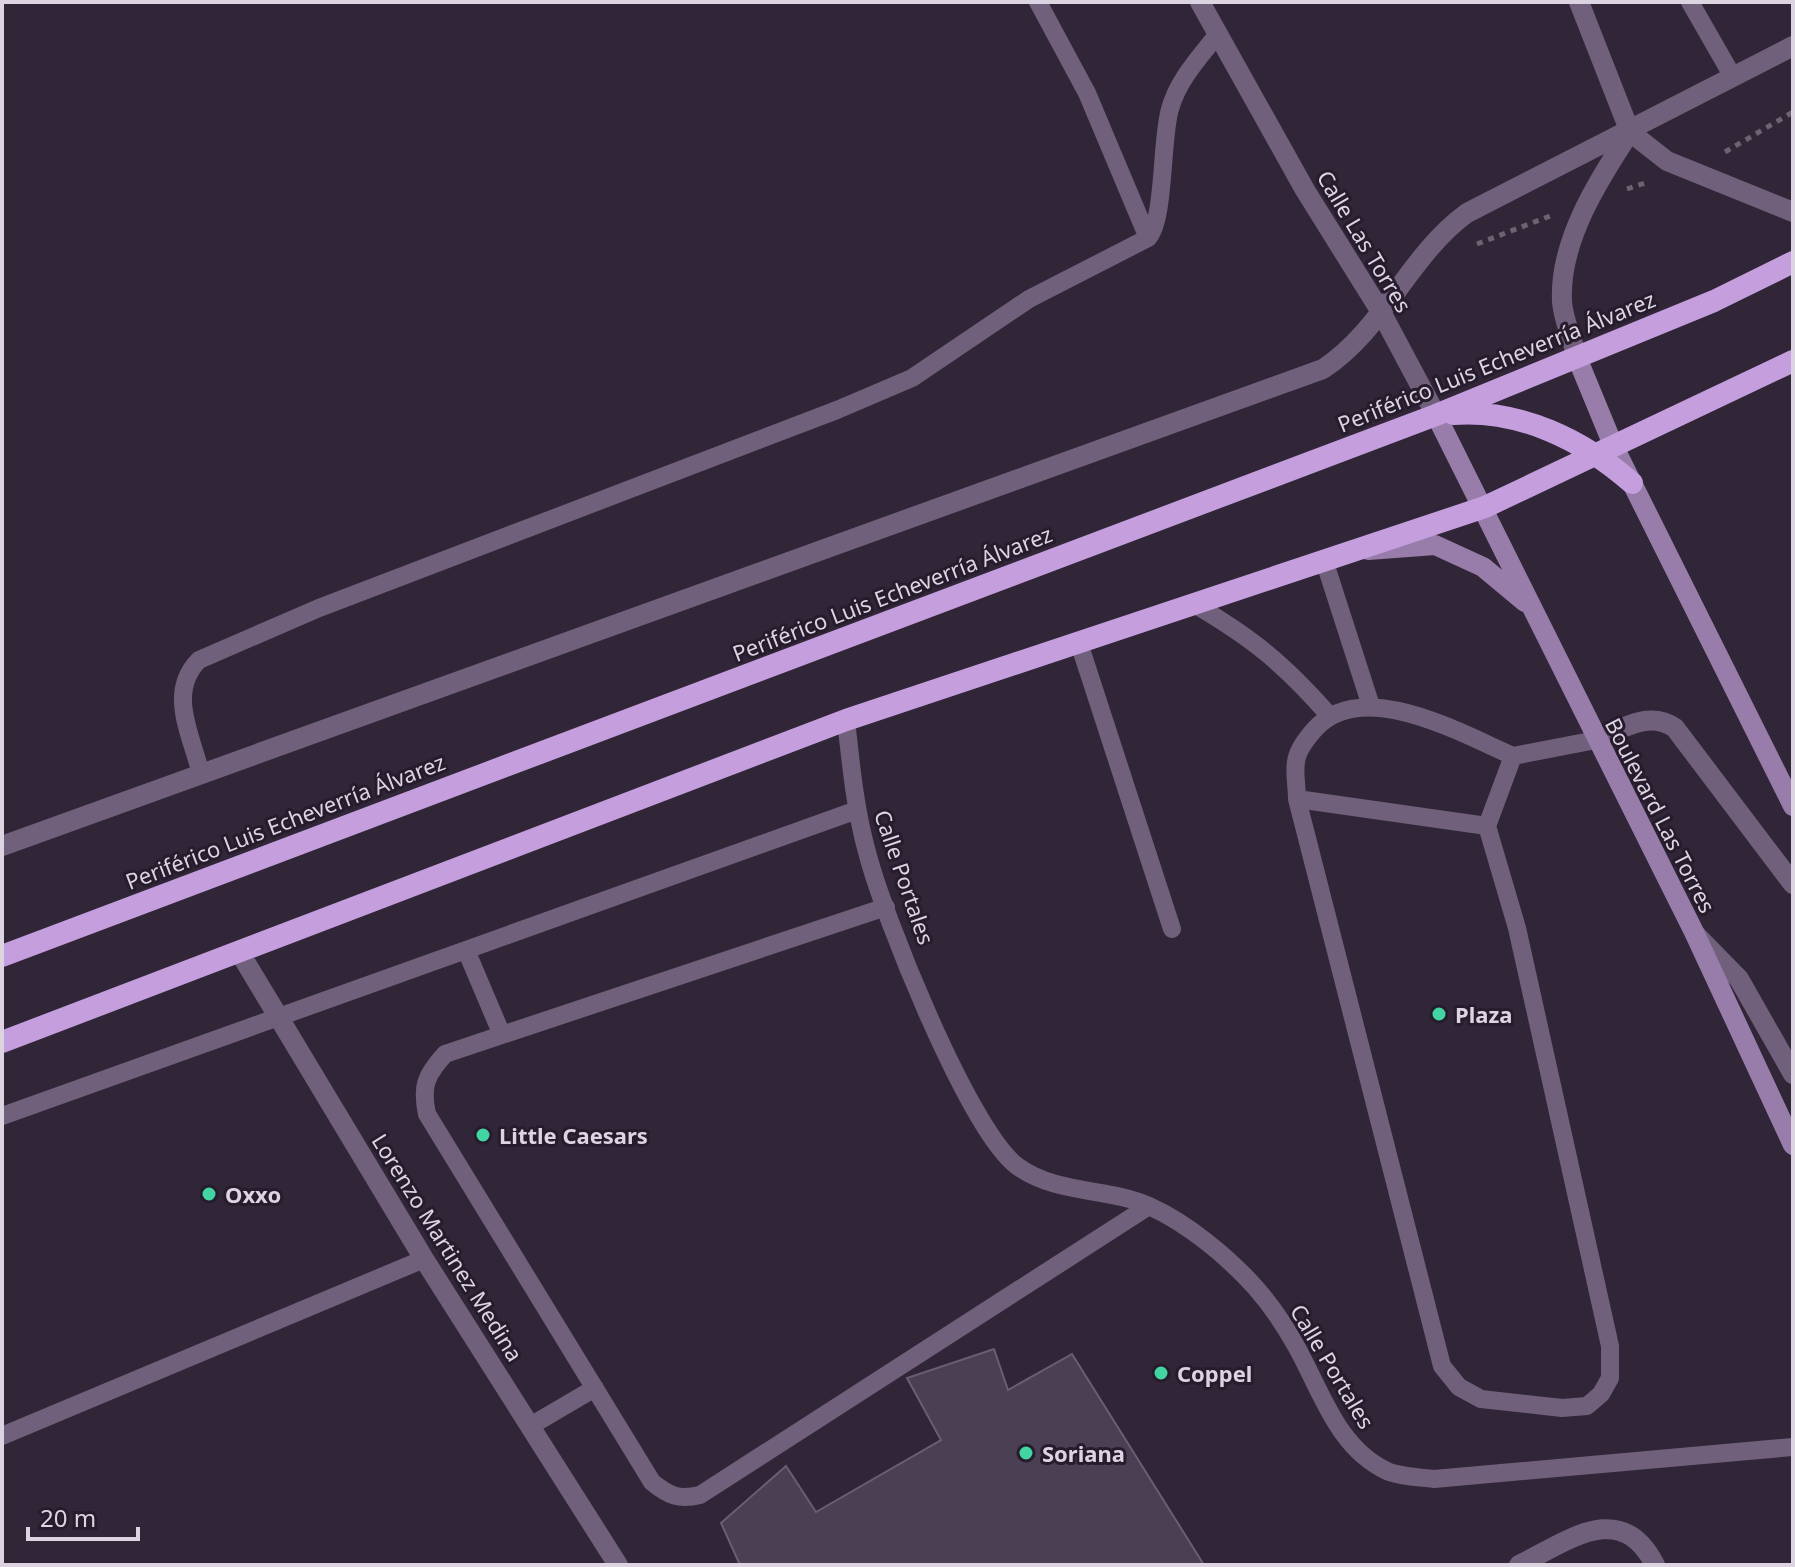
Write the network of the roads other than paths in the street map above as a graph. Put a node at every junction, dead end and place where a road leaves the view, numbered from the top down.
1 (1038, 2) edge
2 (1200, 2) edge
3 (1579, 2) edge
4 (1690, 2) edge
5 (1217, 35) junction
6 (1793, 46) edge
7 (1733, 77) junction
8 (1630, 132) junction
9 (1793, 212) edge
10 (1148, 238) junction
11 (1793, 262) edge
12 (1381, 312) junction
13 (1578, 360) junction
14 (1793, 361) edge
15 (1436, 415) junction
16 (1604, 450) junction
17 (1632, 483) joint
18 (1485, 507) junction
19 (1360, 549) junction
20 (1325, 563) junction
21 (1194, 604) junction
22 (1530, 606) junction
23 (1079, 643) junction
24 (1371, 706) junction
25 (1328, 714) junction
26 (846, 720) junction
27 (1596, 740) junction
28 (1513, 756) junction
29 (201, 774) junction
30 (1297, 799) junction
31 (1793, 806) edge
32 (857, 810) junction
33 (1487, 826) junction
34 (2, 846) edge
35 (1793, 884) edge
36 (886, 907) junction
37 (1172, 929) dead end
38 (1694, 932) junction
39 (466, 950) junction
40 (240, 953) junction
41 (2, 956) edge
42 (279, 1018) junction
43 (502, 1035) junction
44 (2, 1042) edge
45 (1793, 1074) edge
46 (2, 1116) edge
47 (1793, 1145) edge
48 (1149, 1206) junction
49 (424, 1259) junction
50 (595, 1388) junction
51 (532, 1425) junction
52 (2, 1436) edge
53 (1793, 1447) edge
54 (618, 1565) edge
55 (1519, 1565) edge
56 (1655, 1565) edge

1 - 10 lane
2 - 5 street, Calle Las Torres
3 - 8 street
4 - 7 lane
5 - 10 lane
5 - 12 street, Calle Las Torres
6 - 7 street
7 - 8 street
8 - 9 street
8 - 12 street
8 - 13 street
10 - 29 lane
11 - 13 highway, Periférico Luis Echeverría Álvarez
12 - 15 street, Calle Las Torres
12 - 29 street
13 - 15 highway, Periférico Luis Echeverría Álvarez
13 - 16 main road
14 - 16 highway
15 - 16 highway
15 - 18 main road, Calle Las Torres
15 - 41 highway, Periférico Luis Echeverría Álvarez
16 - 17 highway
16 - 18 highway
17 - 31 main road
18 - 19 highway
18 - 22 main road, Boulevard Las Torres
19 - 20 highway
19 - 22 main road
20 - 21 highway
20 - 24 lane
21 - 23 highway
21 - 25 lane
22 - 27 main road, Boulevard Las Torres
23 - 26 highway
23 - 37 lane
24 - 25 lane
24 - 28 lane
25 - 30 lane
26 - 32 lane, Calle Portales
26 - 40 highway
27 - 28 lane
27 - 35 street
27 - 38 main road, Boulevard Las Torres
28 - 33 lane
29 - 34 street
30 - 33 lane
30 - 33 lane
32 - 36 lane, Calle Portales
32 - 39 lane
36 - 43 lane
36 - 48 lane, Calle Portales
38 - 45 street
38 - 47 main road, Boulevard Las Torres
39 - 42 lane
39 - 43 lane
40 - 42 street, Lorenzo Martinez Medina
40 - 44 highway
42 - 46 lane
42 - 49 street, Lorenzo Martinez Medina
43 - 50 lane
48 - 50 lane
48 - 53 lane, Calle Portales
49 - 51 street, Lorenzo Martinez Medina
49 - 52 lane
50 - 51 lane
51 - 54 street, Lorenzo Martinez Medina
55 - 56 street

